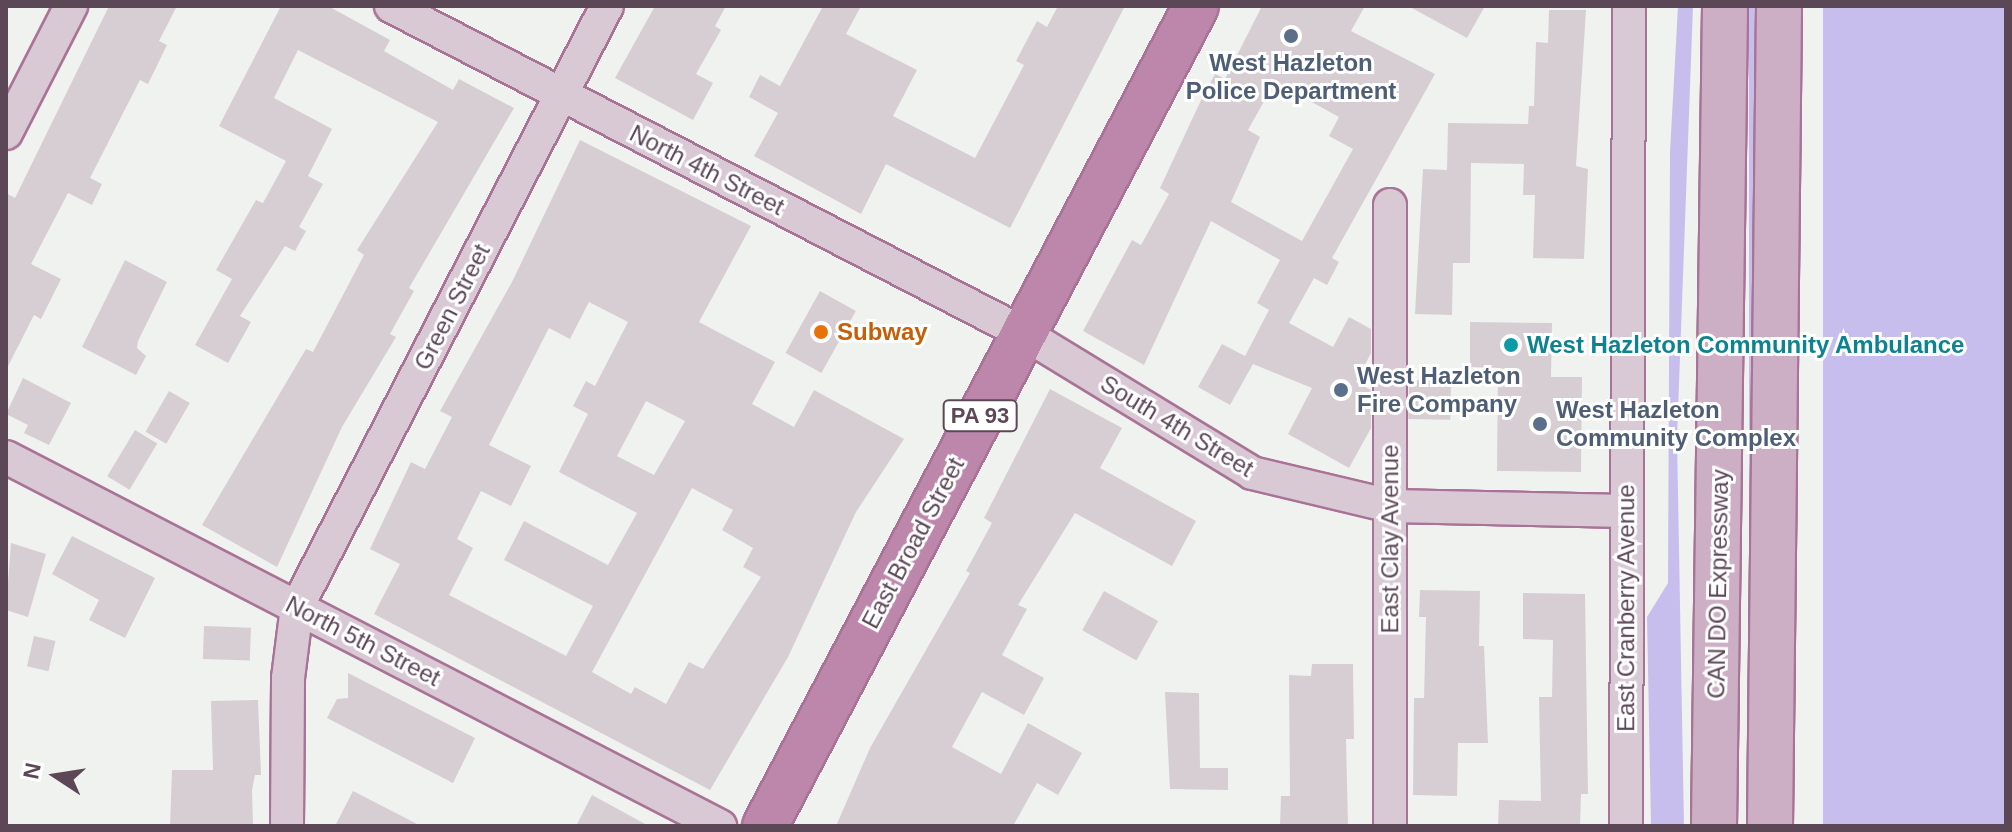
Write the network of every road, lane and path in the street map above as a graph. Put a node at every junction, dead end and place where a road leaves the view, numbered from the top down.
1 (71, 6) edge
2 (391, 6) edge
3 (607, 6) edge
4 (1196, 6) edge
5 (1629, 6) edge
6 (1725, 6) edge
7 (1779, 6) edge
8 (561, 94) junction
9 (6, 133) edge
10 (1390, 205) dead end
11 (1023, 333) junction
12 (6, 457) edge
13 (1391, 506) junction
14 (1626, 511) junction
15 (297, 607) junction
16 (287, 826) edge
17 (720, 826) edge
18 (765, 826) edge
19 (1390, 826) edge
20 (1626, 826) edge
21 (1714, 826) edge
22 (1770, 826) edge

1 - 9 street
2 - 8 street, North 4th Street
3 - 8 street, Green Street
4 - 11 highway, East Broad Street / PA 93
5 - 14 street, East Cranberry Avenue
6 - 21 main road, CAN DO Expressway
7 - 22 main road
8 - 11 street, North 4th Street
8 - 15 street, Green Street
10 - 13 street, East Clay Avenue
11 - 13 street, South 4th Street
11 - 18 highway, East Broad Street / PA 93
12 - 15 street, North 5th Street
13 - 14 street, South 4th Street
13 - 19 street, East Clay Avenue
14 - 20 street, East Cranberry Avenue
15 - 16 street
15 - 17 street, North 5th Street

